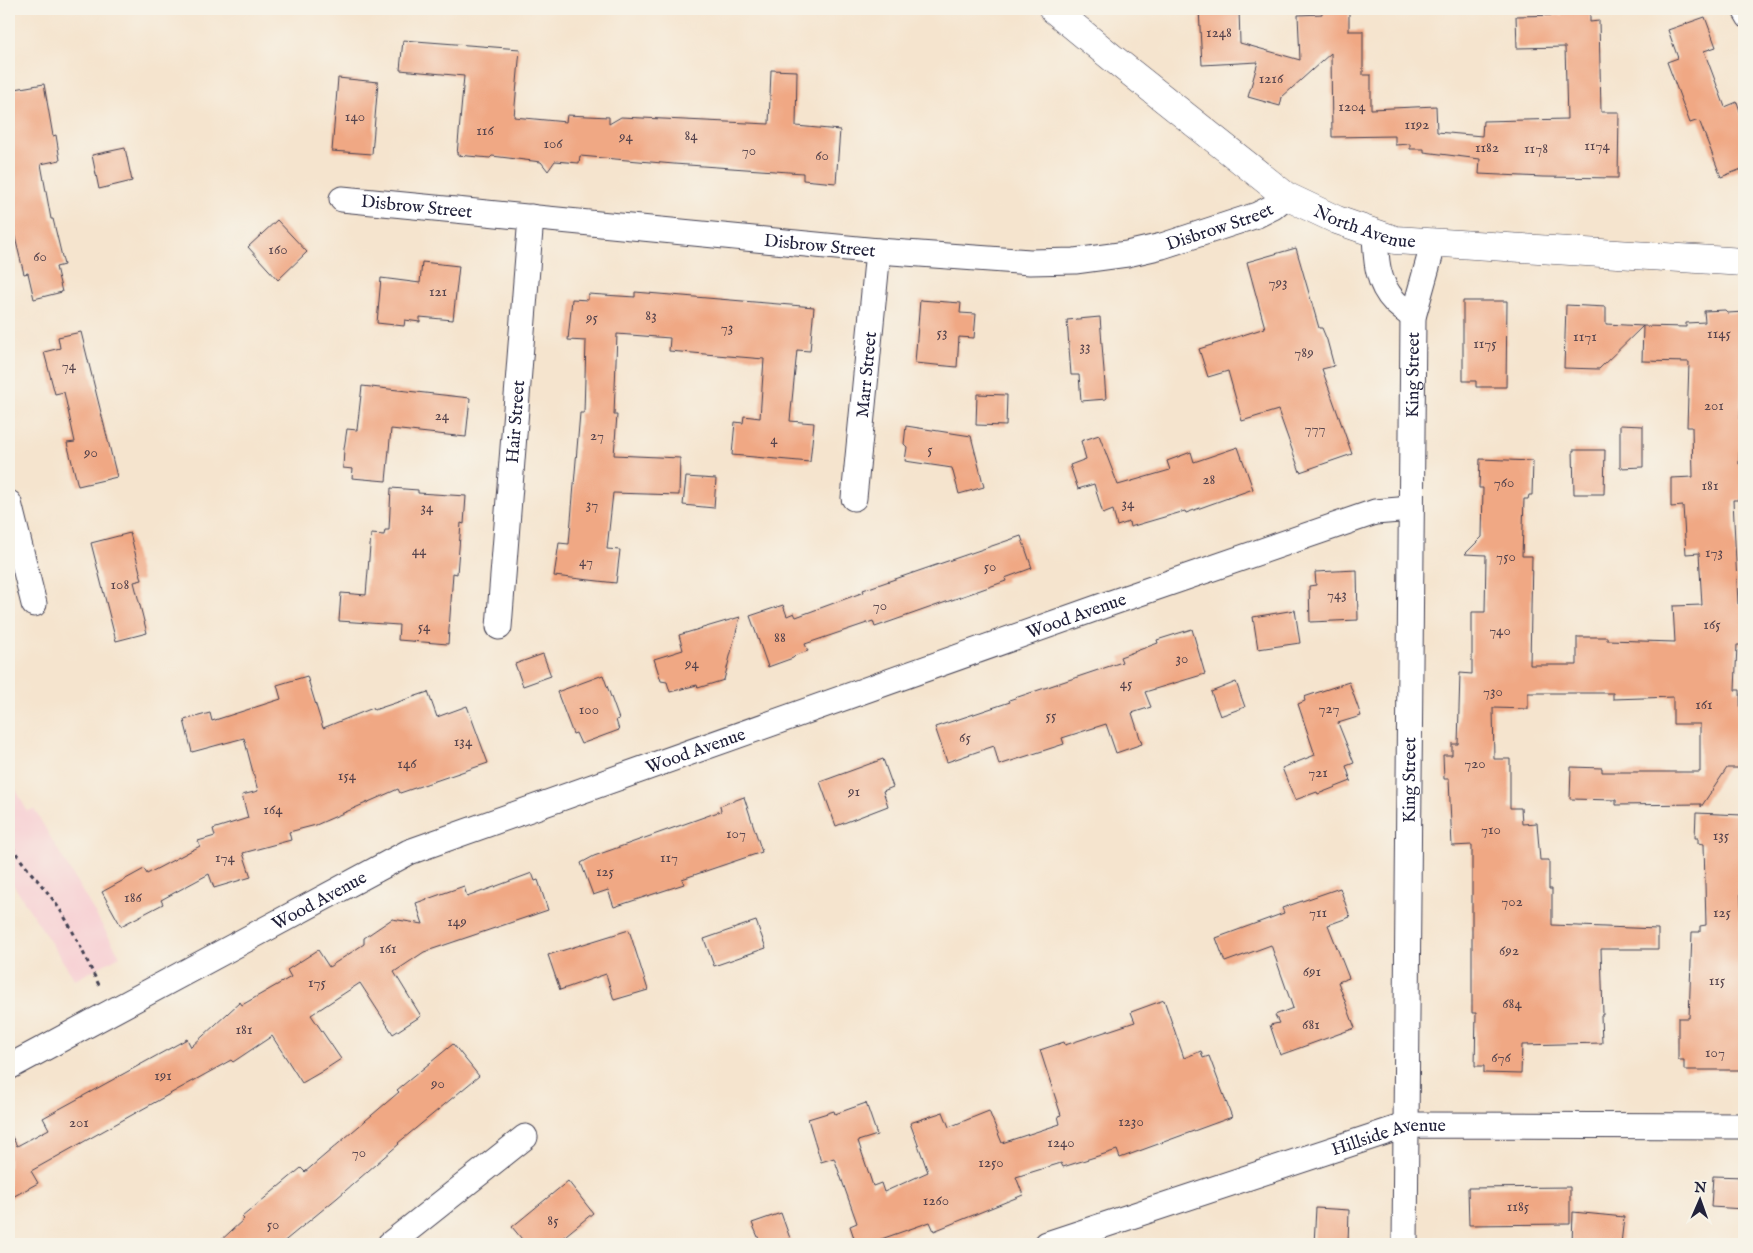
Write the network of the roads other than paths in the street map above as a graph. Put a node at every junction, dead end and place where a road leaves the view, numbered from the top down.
1 (1054, 9) edge
2 (1737, 9) edge
3 (1744, 21) edge
4 (1286, 196) junction
5 (342, 199) dead end
6 (531, 217) junction
7 (1376, 233) junction
8 (1434, 242) junction
9 (878, 251) junction
10 (1744, 262) edge
11 (1414, 317) junction
12 (854, 498) dead end
13 (9, 503) edge
14 (1411, 509) junction
15 (34, 604) dead end
16 (499, 627) dead end
17 (9, 1067) edge
18 (1407, 1125) junction
19 (1744, 1126) edge
20 (525, 1137) dead end
21 (390, 1244) edge
22 (1047, 1244) edge
23 (1405, 1244) edge

1 - 4 street, North Avenue
2 - 3 lane
4 - 7 street, North Avenue
4 - 9 street, Disbrow Street
5 - 6 street, Disbrow Street
6 - 9 street, Disbrow Street
6 - 16 street, Hair Street
7 - 8 street, North Avenue
7 - 11 street, King Street
8 - 10 street, North Avenue
8 - 11 street, King Street
9 - 12 street, Marr Street
11 - 14 street, King Street
13 - 15 street
14 - 17 street, Wood Avenue
14 - 18 street, King Street
18 - 19 street, Hillside Avenue
18 - 22 street, Hillside Avenue
18 - 23 street, King Street
20 - 21 street

